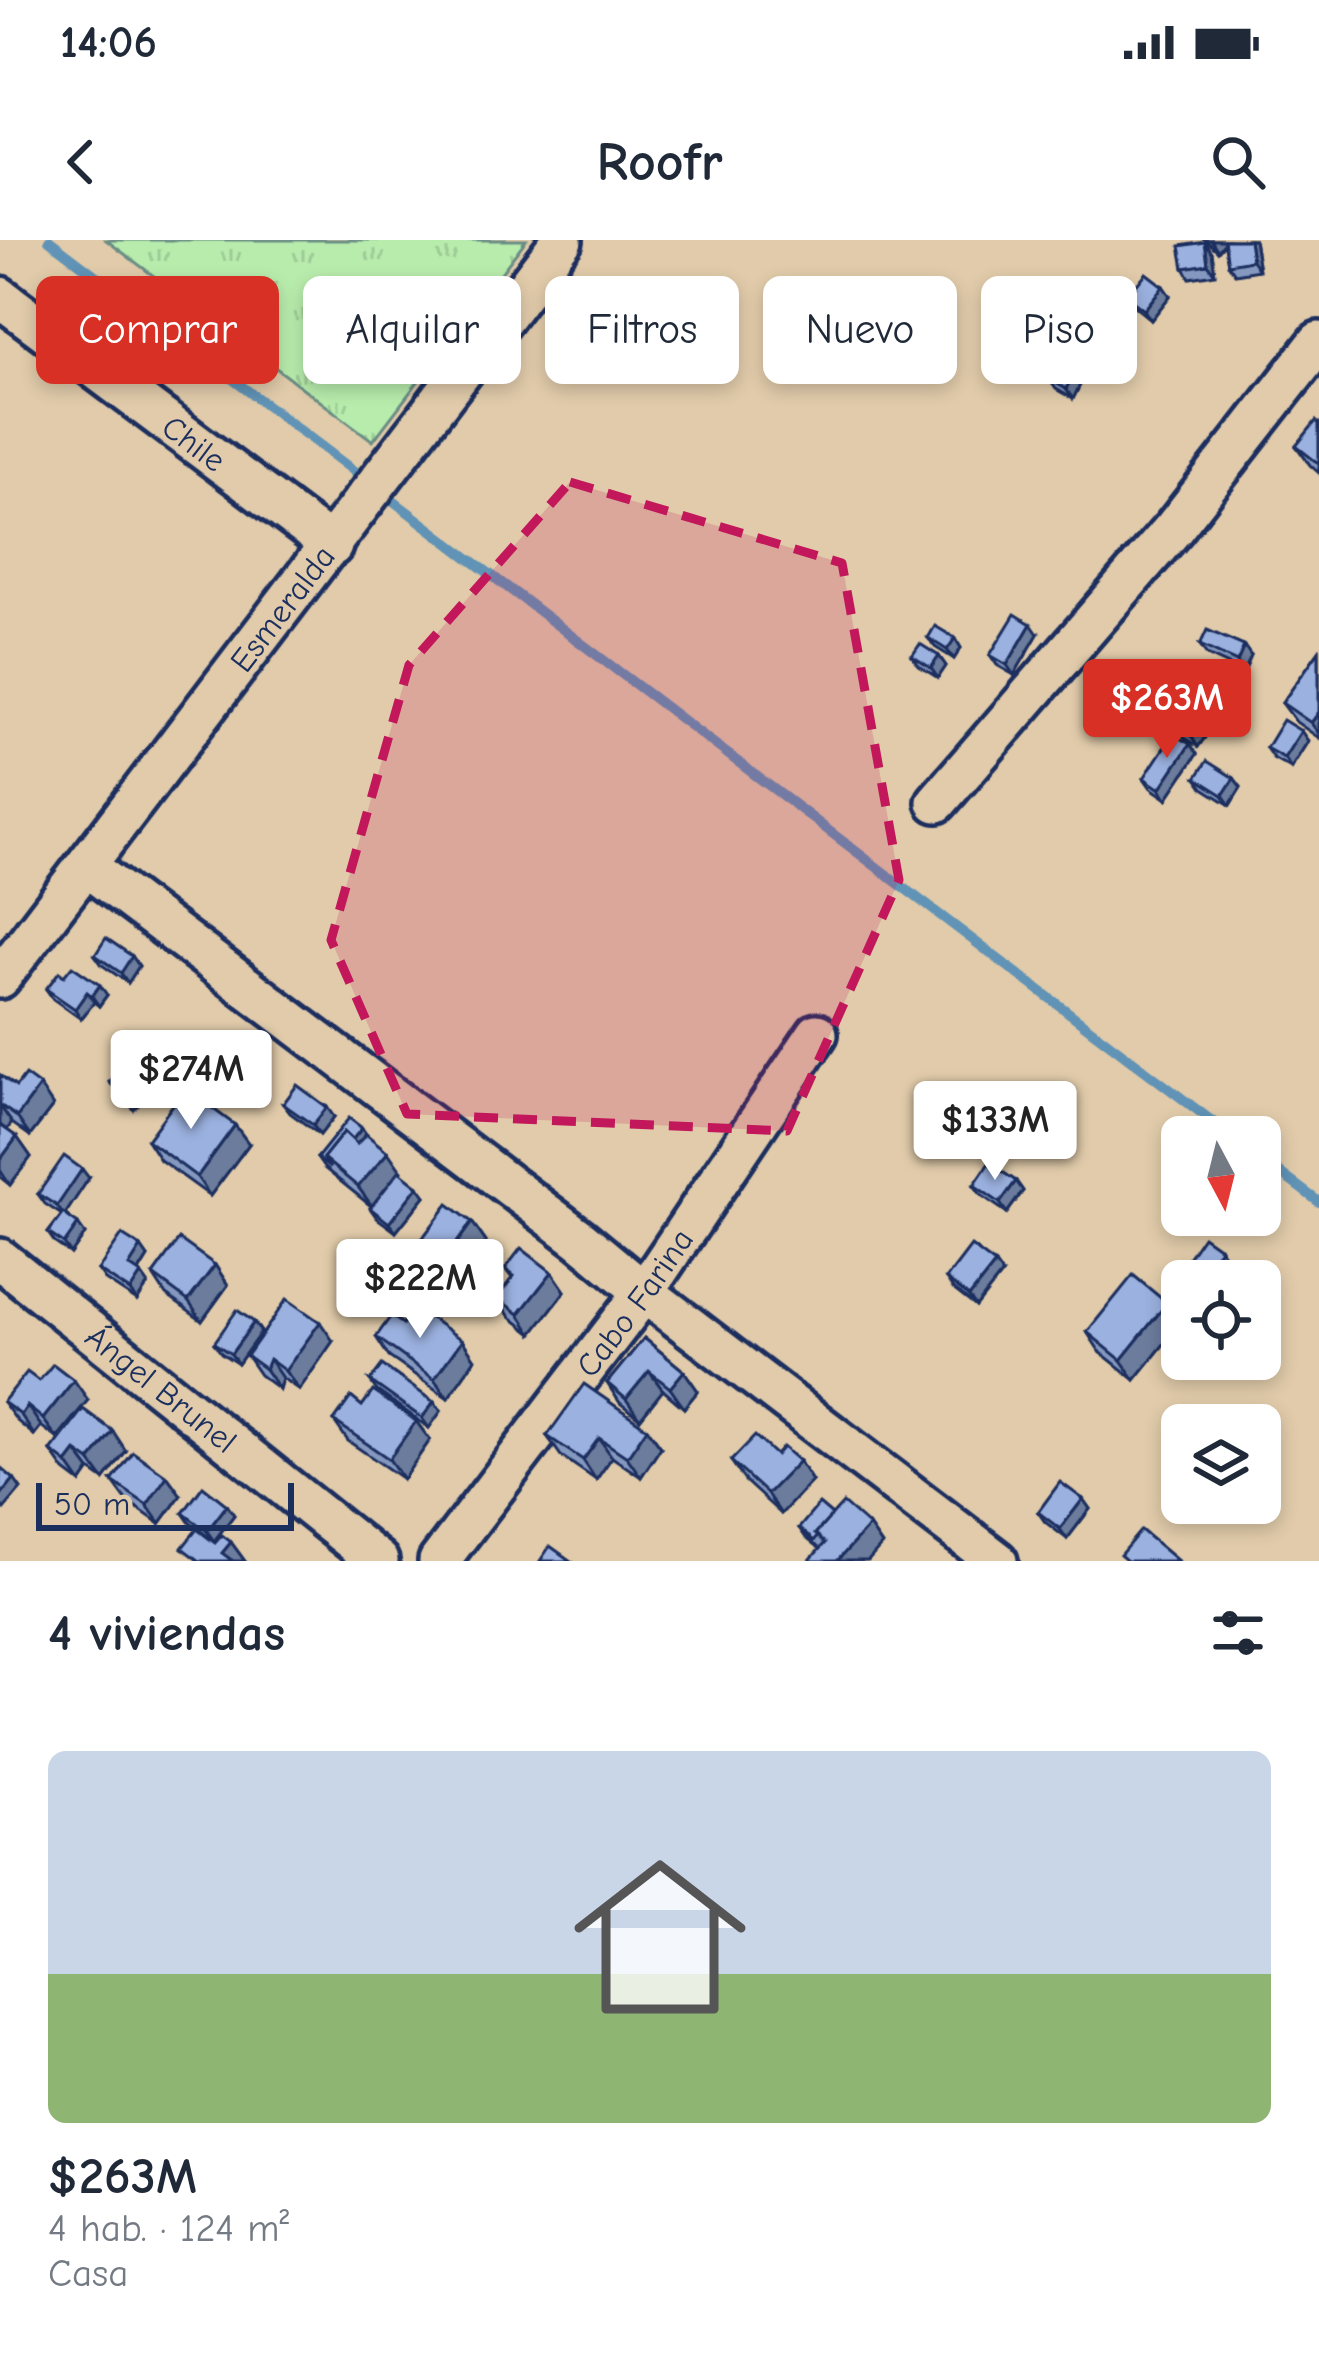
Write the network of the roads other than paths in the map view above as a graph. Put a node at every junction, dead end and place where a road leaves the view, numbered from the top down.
1 (562, 240) edge
2 (0, 297) edge
3 (1319, 342) edge
4 (344, 530) junction
5 (938, 802) dead end
6 (86, 866) junction
7 (0, 978) edge
8 (818, 1034) dead end
9 (0, 1259) edge
10 (644, 1292) junction
11 (378, 1561) edge
12 (439, 1561) edge
13 (998, 1561) edge

1 - 4 street, Esmeralda
2 - 4 street, Chile
3 - 5 street
4 - 6 street, Esmeralda
6 - 7 street, Esmeralda
6 - 10 street
8 - 10 street, Cabo Farina
9 - 11 street, Ángel Brunel
10 - 12 street, Cabo Farina
10 - 13 street

